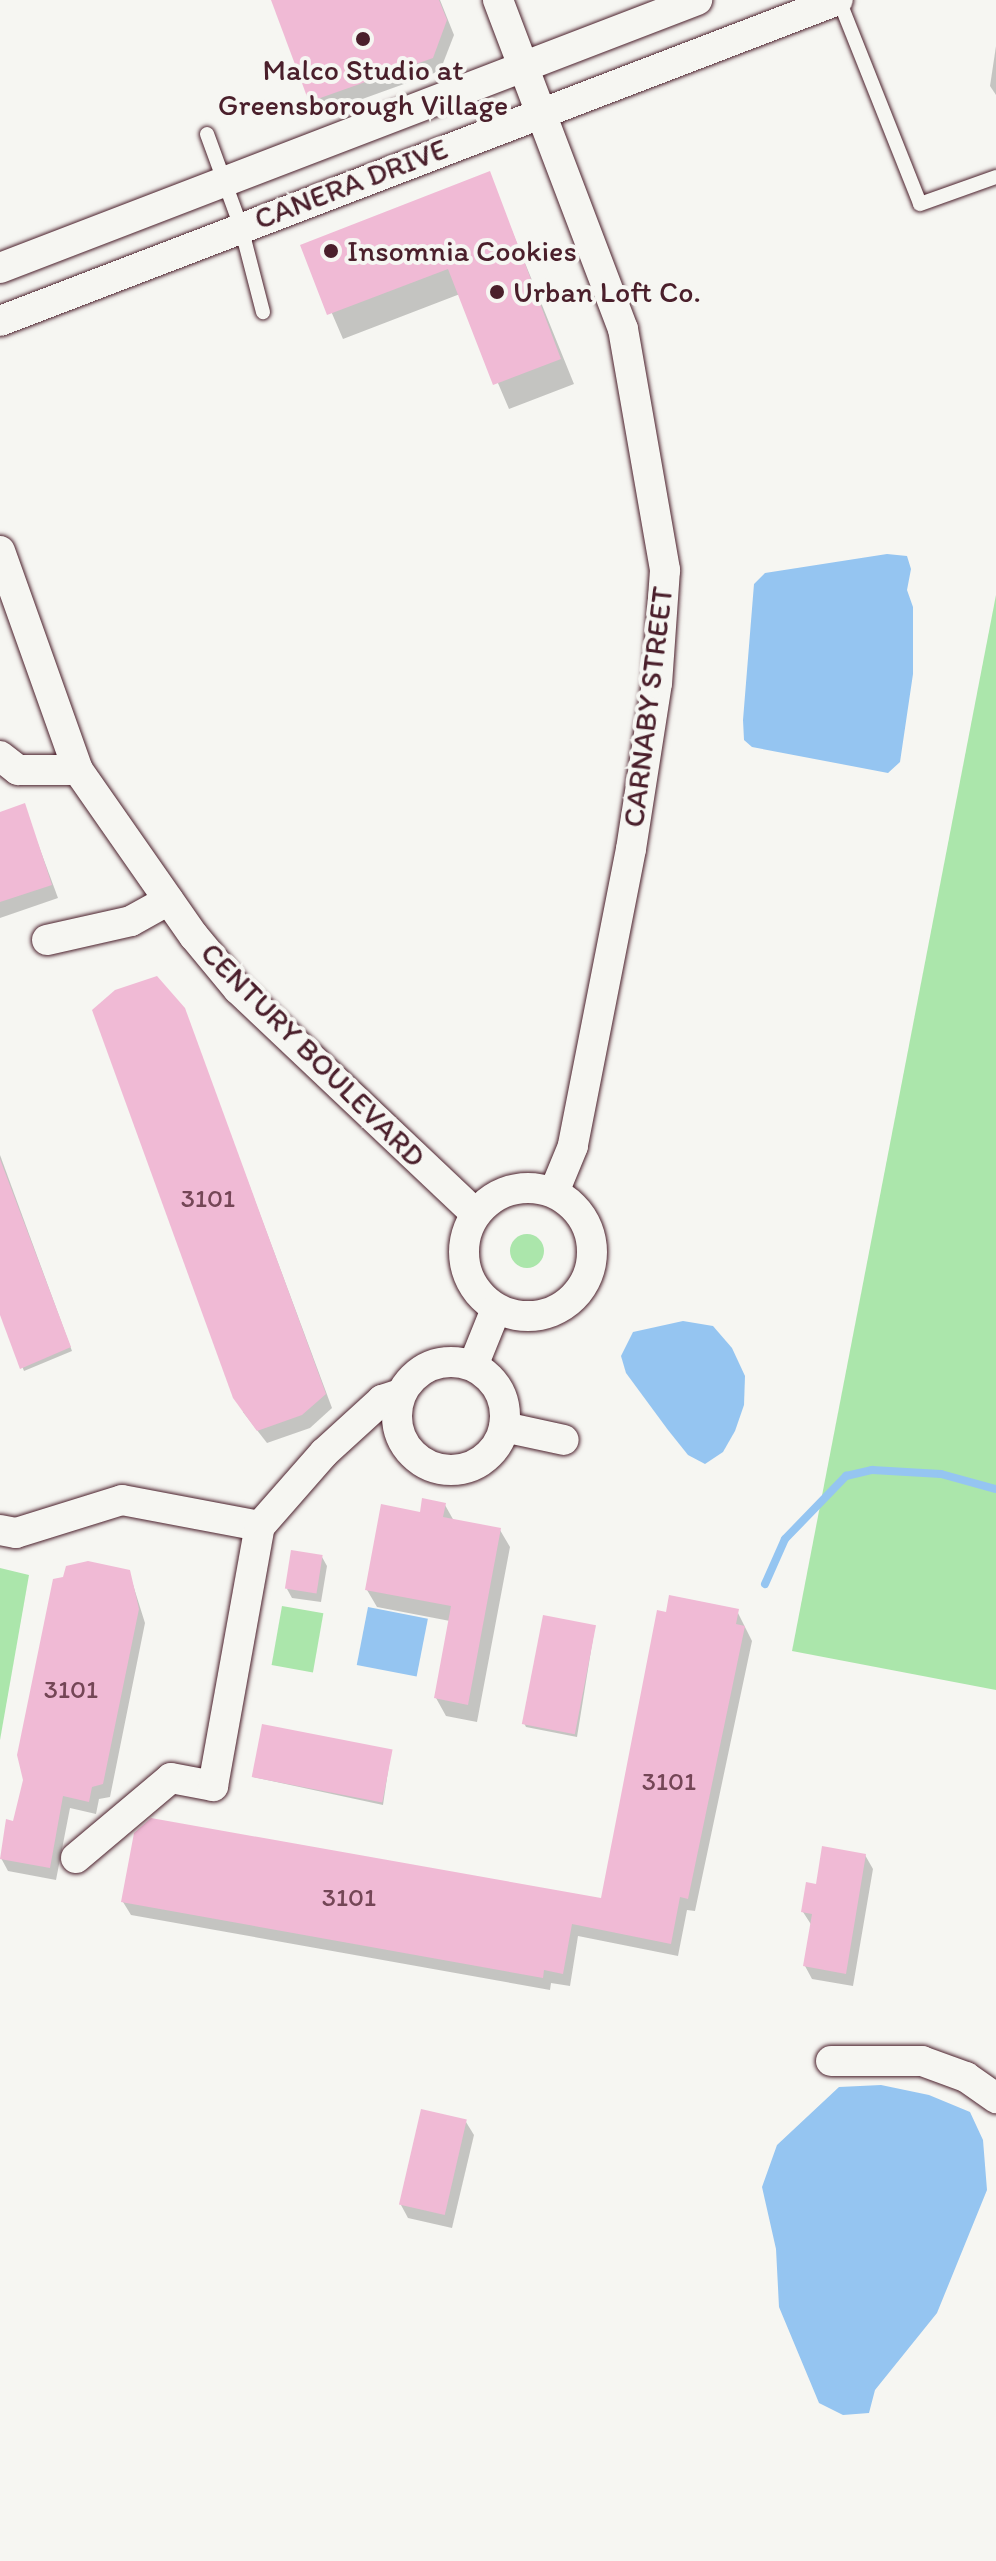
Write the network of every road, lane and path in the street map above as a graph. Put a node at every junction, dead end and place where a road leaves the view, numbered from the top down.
1 (498, 0) edge
2 (697, 0) edge
3 (839, 0) edge
4 (523, 66) junction
5 (540, 111) junction
6 (207, 134) dead end
7 (996, 177) edge
8 (224, 181) junction
9 (241, 227) junction
10 (0, 268) edge
11 (263, 312) dead end
12 (0, 321) edge
13 (0, 551) edge
14 (0, 756) edge
15 (78, 770) junction
16 (169, 900) junction
17 (47, 940) dead end
18 (554, 1192) junction
19 (475, 1213) junction
20 (496, 1309) junction
21 (473, 1366) junction
22 (401, 1394) junction
23 (504, 1427) junction
24 (349, 1430) junction
25 (564, 1440) dead end
26 (403, 1441) junction
27 (260, 1526) junction
28 (0, 1530) edge
29 (76, 1858) dead end
30 (831, 2061) dead end
31 (996, 2098) edge

1 - 4 street, CARNABY STREET
2 - 4 street, CANERA DRIVE
3 - 5 street, CANERA DRIVE
3 - 7 lane
4 - 5 street, CARNABY STREET
4 - 8 street, CANERA DRIVE
5 - 9 street, CANERA DRIVE
5 - 18 street, CARNABY STREET
6 - 8 lane
8 - 9 lane
8 - 10 street, CANERA DRIVE
9 - 11 lane
9 - 12 street, CANERA DRIVE
13 - 15 street, CENTURY BOULEVARD
14 - 15 street
15 - 16 street, CENTURY BOULEVARD
16 - 17 street
16 - 19 street, CENTURY BOULEVARD
18 - 19 street
18 - 20 street
19 - 20 street
20 - 21 street
21 - 22 street
21 - 23 street
22 - 24 street
22 - 26 street
23 - 25 street
23 - 26 street
24 - 26 street
24 - 27 street
27 - 28 street
27 - 29 street
30 - 31 street

